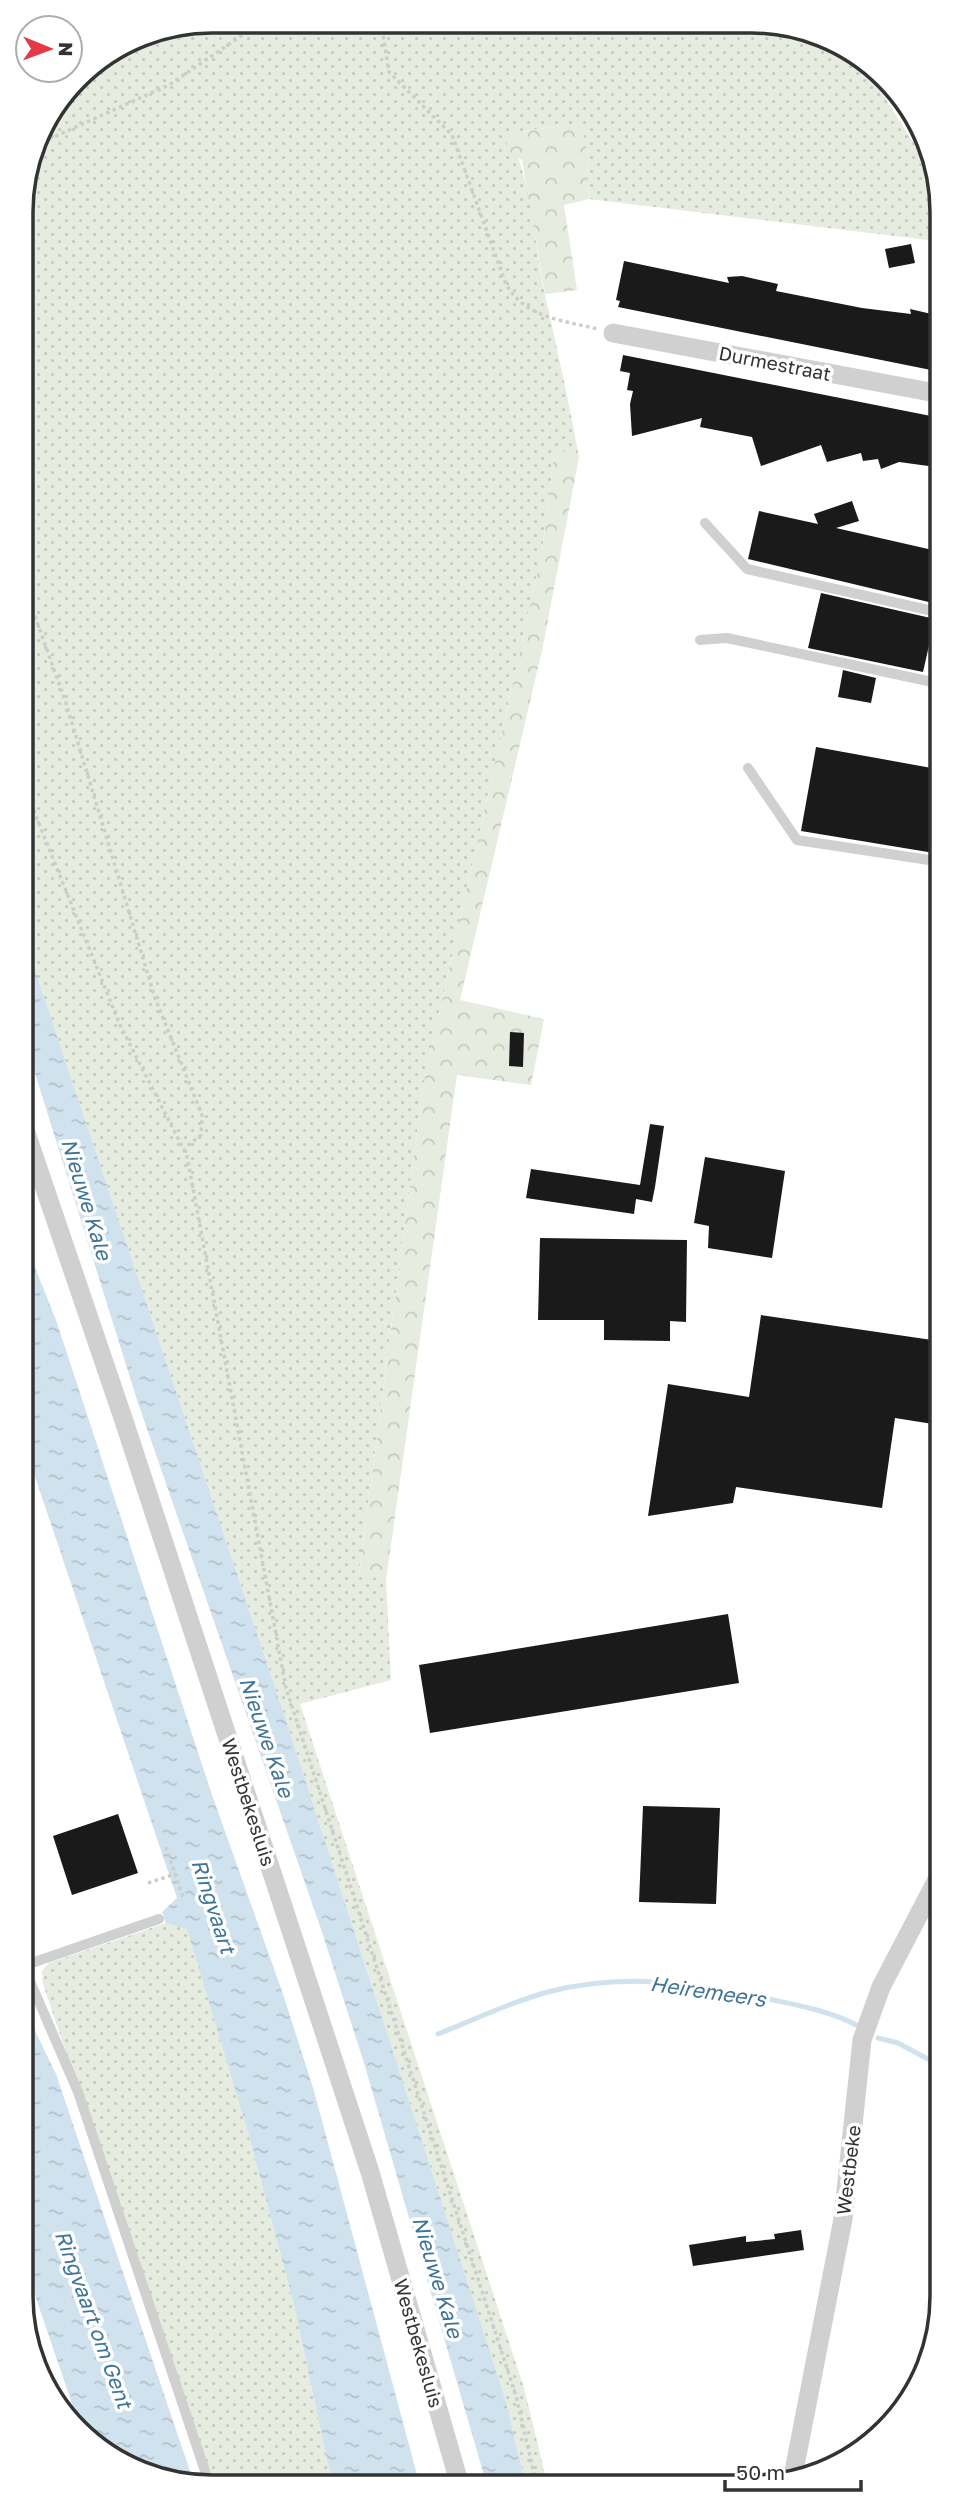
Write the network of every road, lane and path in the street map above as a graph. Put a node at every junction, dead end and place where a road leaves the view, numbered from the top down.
1 (244, 34) edge
2 (383, 34) edge
3 (49, 139) edge
4 (613, 332) joint
5 (930, 392) edge
6 (705, 523) dead end
7 (930, 609) edge
8 (34, 613) edge
9 (700, 640) dead end
10 (930, 681) edge
11 (748, 768) dead end
12 (34, 811) edge
13 (930, 860) edge
14 (185, 1148) junction
15 (34, 1155) edge
16 (166, 1847) dead end
17 (175, 1874) junction
18 (148, 1883) dead end
19 (929, 1895) edge
20 (184, 1900) dead end
21 (159, 1919) dead end
22 (33, 1963) edge
23 (33, 1988) edge
24 (794, 2469) edge
25 (206, 2474) edge
26 (457, 2475) edge
27 (534, 2475) edge

1 - 3 path
2 - 4 path
4 - 5 street, Durmestraat
6 - 7 lane
8 - 14 path
9 - 10 lane
11 - 13 lane
12 - 14 path
14 - 27 path
15 - 26 street, Westbekesluis
16 - 17 path
17 - 18 path
17 - 20 path
19 - 24 street, Westbeke
21 - 22 lane
23 - 25 lane

